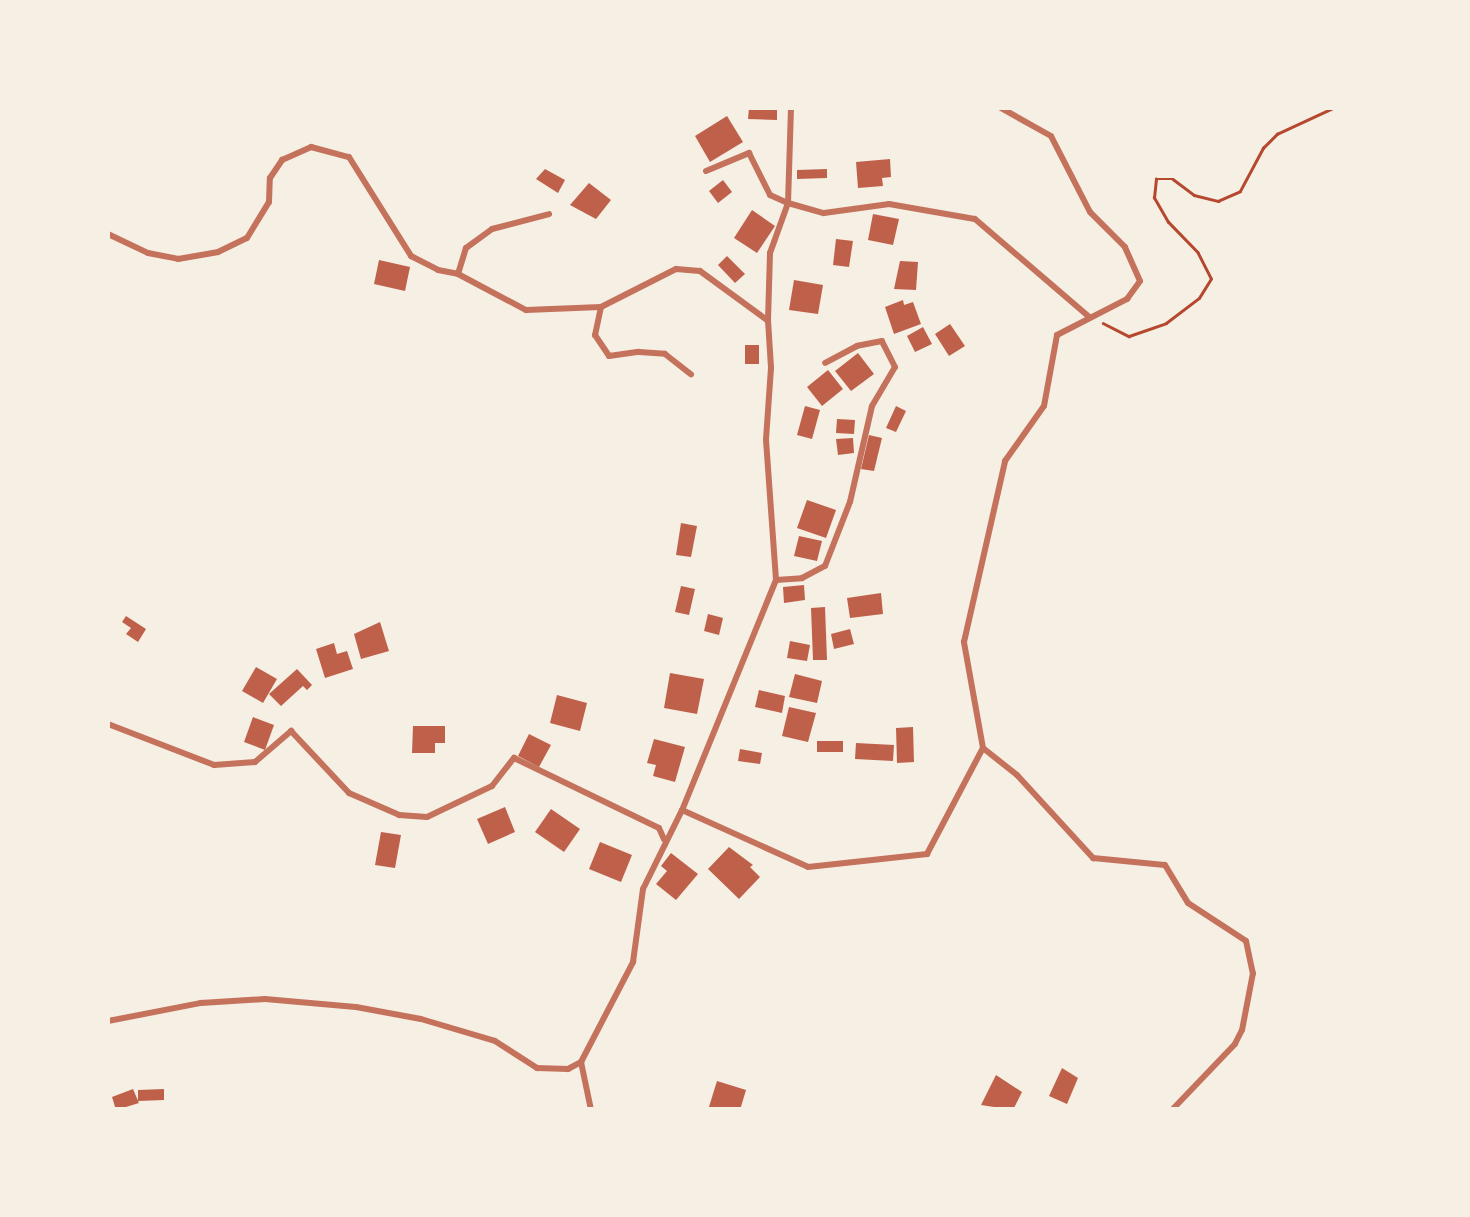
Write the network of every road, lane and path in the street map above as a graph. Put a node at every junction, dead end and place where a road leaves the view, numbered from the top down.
1 (791, 108) edge
2 (1000, 108) edge
3 (1333, 108) edge
4 (706, 171) dead end
5 (788, 203) junction
6 (548, 214) dead end
7 (108, 234) edge
8 (458, 274) junction
9 (601, 306) junction
10 (1088, 316) junction
11 (768, 320) junction
12 (825, 363) dead end
13 (690, 374) dead end
14 (776, 580) junction
15 (108, 724) edge
16 (983, 748) junction
17 (682, 810) junction
18 (664, 840) junction
19 (108, 1021) edge
20 (582, 1062) junction
21 (591, 1110) edge
22 (1172, 1110) edge

1 - 5 street
2 - 10 street
3 - 10 path
4 - 5 street
5 - 10 street
5 - 11 street
6 - 8 street
7 - 8 street
8 - 9 street
9 - 11 street
9 - 13 street
10 - 16 street
11 - 14 street
12 - 14 street
14 - 17 street
15 - 18 street
16 - 17 street
16 - 22 street
17 - 18 street
18 - 20 street
19 - 20 street
20 - 21 street

